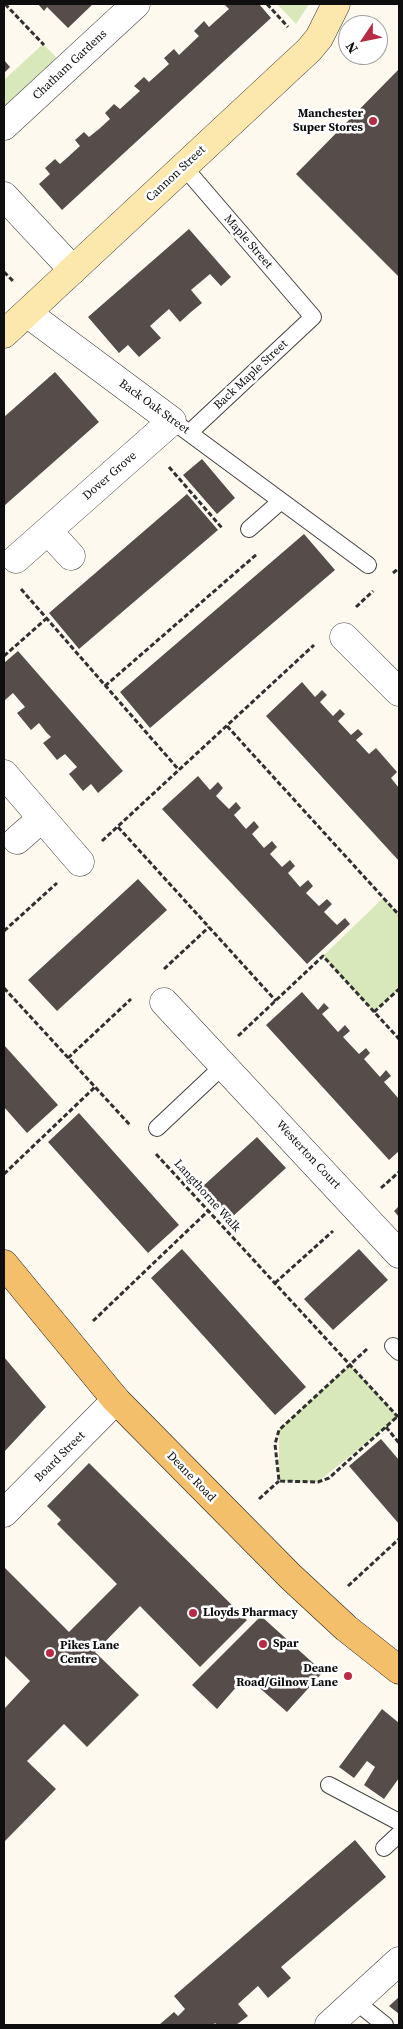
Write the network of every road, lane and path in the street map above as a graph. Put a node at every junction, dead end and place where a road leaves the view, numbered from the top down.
1 (5, 4) edge
2 (136, 4) edge
3 (336, 4) edge
4 (66, 69) junction
5 (4, 126) edge
6 (184, 167) junction
7 (4, 196) edge
8 (73, 270) junction
9 (27, 313) junction
10 (313, 317) joint
11 (4, 334) edge
12 (181, 427) junction
13 (148, 443) junction
14 (281, 501) junction
15 (249, 529) dead end
16 (48, 531) junction
17 (225, 531) dead end
18 (244, 553) dead end
19 (258, 554) dead end
20 (71, 556) dead end
21 (251, 560) junction
22 (368, 565) dead end
23 (16, 571) joint
24 (380, 585) dead end
25 (354, 609) dead end
26 (47, 618) junction
27 (332, 638) joint
28 (4, 656) edge
29 (106, 686) junction
30 (399, 692) edge
31 (227, 726) junction
32 (179, 770) junction
33 (4, 774) edge
34 (42, 818) junction
35 (118, 827) junction
36 (18, 840) dead end
37 (80, 862) junction
38 (399, 915) edge
39 (4, 930) edge
40 (4, 988) edge
41 (399, 989) edge
42 (276, 1001) junction
43 (164, 1002) dead end
44 (374, 1012) junction
45 (399, 1039) edge
46 (220, 1061) junction
47 (95, 1087) junction
48 (132, 1127) dead end
49 (157, 1128) dead end
50 (150, 1148) dead end
51 (4, 1174) edge
52 (358, 1209) junction
53 (208, 1211) junction
54 (399, 1254) edge
55 (4, 1264) edge
56 (275, 1283) junction
57 (68, 1344) junction
58 (370, 1347) dead end
59 (350, 1365) junction
60 (116, 1400) junction
61 (398, 1416) edge
62 (386, 1427) junction
63 (399, 1443) edge
64 (4, 1513) edge
65 (399, 1540) edge
66 (325, 1608) junction
67 (399, 1670) edge
68 (329, 1785) dead end
69 (399, 1822) edge
70 (399, 1834) edge
71 (384, 1848) dead end
72 (399, 1960) edge
73 (355, 2001) junction
74 (329, 2025) edge
75 (385, 2025) edge

1 - 4 path
2 - 4 street, Chatham Gardens
3 - 6 street, Cannon Street
4 - 5 street, Chatham Gardens
6 - 8 street, Cannon Street
6 - 10 lane, Maple Street
7 - 8 street
8 - 9 street, Cannon Street
9 - 11 street, Cannon Street
9 - 12 street, Back Oak Street
10 - 12 lane, Back Maple Street
12 - 13 street, Dover Grove
12 - 14 lane, Back Oak Street
13 - 16 street, Dover Grove
13 - 17 path
14 - 15 lane
14 - 22 lane, Back Oak Street
16 - 20 street
16 - 23 street, Dover Grove
18 - 21 path
19 - 21 path
21 - 29 path
23 - 26 path
24 - 25 path
26 - 28 path
26 - 29 path
27 - 30 street
27 - 31 path
29 - 32 path
31 - 32 path
31 - 38 path
32 - 35 path
33 - 34 street
34 - 36 street
34 - 37 street
35 - 37 path
35 - 42 path
37 - 39 path
40 - 47 path
41 - 44 path
42 - 44 path
42 - 46 path
43 - 46 street, Westerton Court
44 - 45 path
46 - 49 lane
46 - 52 street, Westerton Court
47 - 48 path
47 - 51 path
50 - 53 path, Langthorne Walk
52 - 54 street, Westerton Court
52 - 56 path
53 - 56 path, Langthorne Walk
53 - 57 path
55 - 57 main road, Deane Road
56 - 59 path, Langthorne Walk
57 - 60 main road, Deane Road
58 - 59 path
59 - 61 path, Langthorne Walk
59 - 62 path
60 - 64 street, Board Street
60 - 66 main road, Deane Road
61 - 62 path
62 - 63 path
65 - 66 path
66 - 67 main road, Deane Road
68 - 69 lane
70 - 71 lane
72 - 73 street
73 - 74 street
73 - 75 lane

